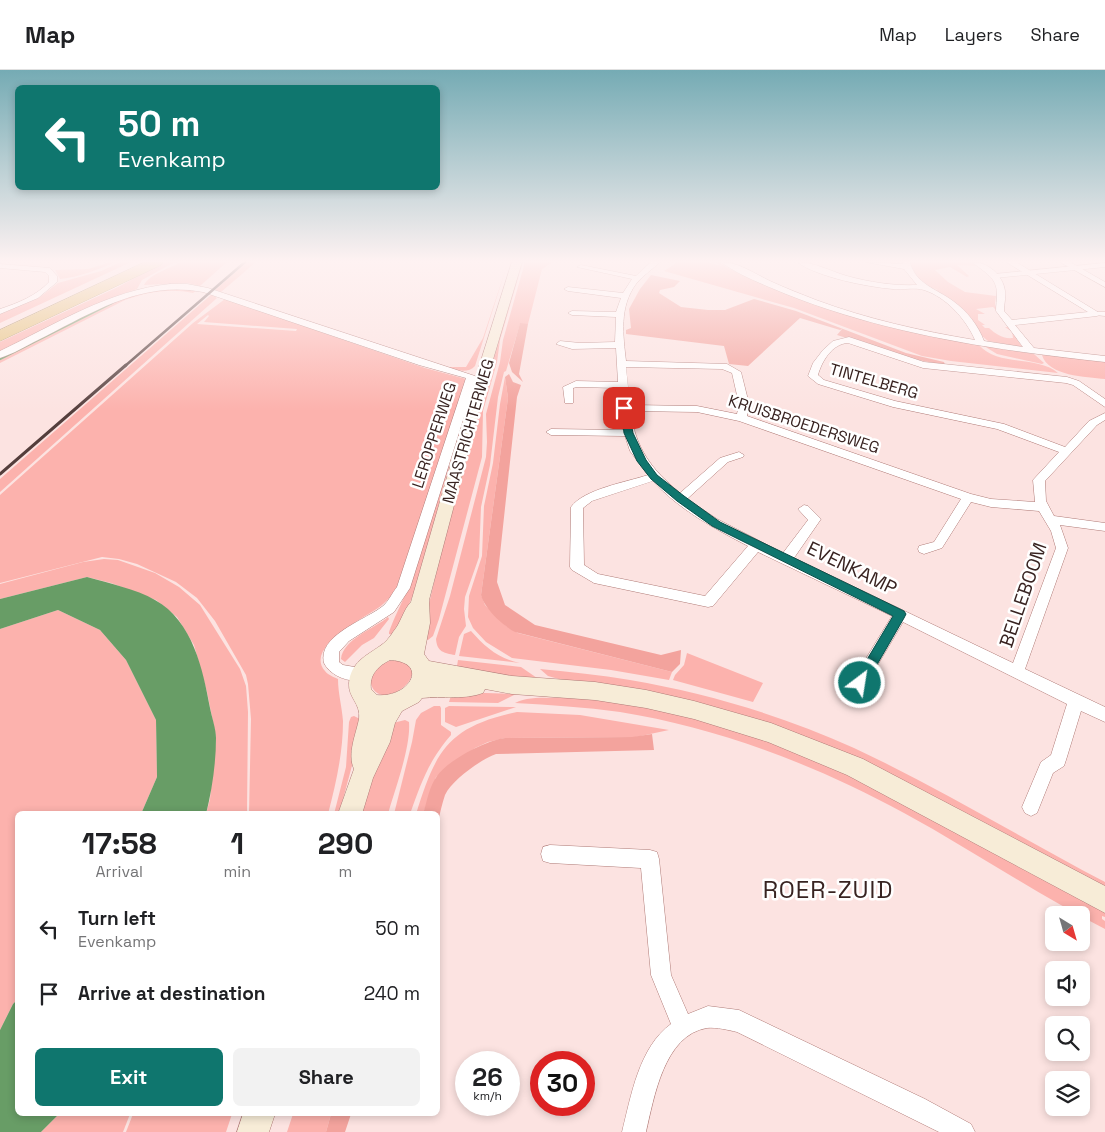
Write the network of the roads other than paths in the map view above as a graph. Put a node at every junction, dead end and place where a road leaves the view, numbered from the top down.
1 (37, 312) edge
2 (52, 312) edge
3 (88, 312) edge
4 (269, 312) edge
5 (502, 312) edge
6 (620, 312) edge
7 (846, 312) edge
8 (961, 312) edge
9 (1000, 312) edge
10 (572, 313) dead end
11 (1101, 314) edge
12 (619, 316) junction
13 (1010, 323) junction
14 (0, 329) edge
15 (0, 336) edge
16 (560, 344) dead end
17 (981, 344) junction
18 (620, 345) junction
19 (570, 347) junction
20 (1031, 351) junction
21 (0, 355) edge
22 (569, 359) dead end
23 (1105, 359) edge
24 (622, 364) junction
25 (622, 385) junction
26 (569, 400) dead end
27 (1105, 404) edge
28 (624, 408) junction
29 (1105, 416) edge
30 (742, 418) junction
31 (551, 432) dead end
32 (628, 433) junction
33 (1066, 450) junction
34 (739, 455) dead end
35 (654, 477) junction
36 (968, 497) junction
37 (680, 499) junction
38 (1042, 507) junction
39 (804, 509) dead end
40 (1052, 520) junction
41 (1105, 527) edge
42 (756, 544) junction
43 (924, 549) dead end
44 (786, 559) junction
45 (420, 600) junction
46 (900, 614) junction
47 (388, 652) junction
48 (418, 663) junction
49 (1017, 671) junction
50 (361, 674) junction
51 (860, 683) dead end
52 (512, 685) junction
53 (417, 690) junction
54 (368, 700) junction
55 (1076, 700) junction
56 (395, 704) junction
57 (1105, 714) edge
58 (362, 776) junction
59 (1031, 807) dead end
60 (351, 811) edge
61 (550, 854) dead end
62 (1105, 900) edge
63 (683, 1027) junction
64 (258, 1116) edge
65 (253, 1132) edge
66 (634, 1132) edge
67 (963, 1132) edge

1 - 14 highway
2 - 15 highway
3 - 21 street, LEROPPERWEG
4 - 50 street, LEROPPERWEG
5 - 45 main road, MAASTRICHTERWEG
6 - 12 street, EVENKAMP
7 - 17 street
8 - 17 street
9 - 13 street
10 - 12 street
11 - 13 street
12 - 18 street, EVENKAMP
13 - 20 street
16 - 19 street
17 - 20 street
18 - 19 street
18 - 24 street, EVENKAMP
19 - 22 street
20 - 23 street
24 - 25 street, EVENKAMP
24 - 30 street
25 - 26 street
25 - 28 street, EVENKAMP
27 - 33 street, TINTELBERG
28 - 30 street, KRUISBROEDERSWEG
28 - 32 street, EVENKAMP
29 - 33 street
30 - 36 street, KRUISBROEDERSWEG
31 - 32 street
32 - 35 street, EVENKAMP
33 - 38 street
34 - 37 street
35 - 37 street, EVENKAMP
35 - 42 street
36 - 38 street, KRUISBROEDERSWEG
36 - 43 street
37 - 42 street, EVENKAMP
38 - 40 street, BELLEBOOM
39 - 44 street, EVENKAMP
40 - 41 street
40 - 49 street, BELLEBOOM
42 - 44 street, EVENKAMP
44 - 46 street, EVENKAMP
45 - 47 main road, MAASTRICHTERWEG
45 - 48 main road, MAASTRICHTERWEG
46 - 49 street, EVENKAMP
46 - 51 street, EVENKAMP
47 - 48 main road
47 - 50 main road
48 - 52 main road
48 - 53 main road
49 - 55 street, EVENKAMP
50 - 54 main road
52 - 53 main road
52 - 62 main road
53 - 56 main road
54 - 56 main road
54 - 58 main road
55 - 57 street, EVENKAMP
55 - 59 street
56 - 58 main road
58 - 60 main road
61 - 63 street
63 - 66 street
63 - 67 street
64 - 65 main road

